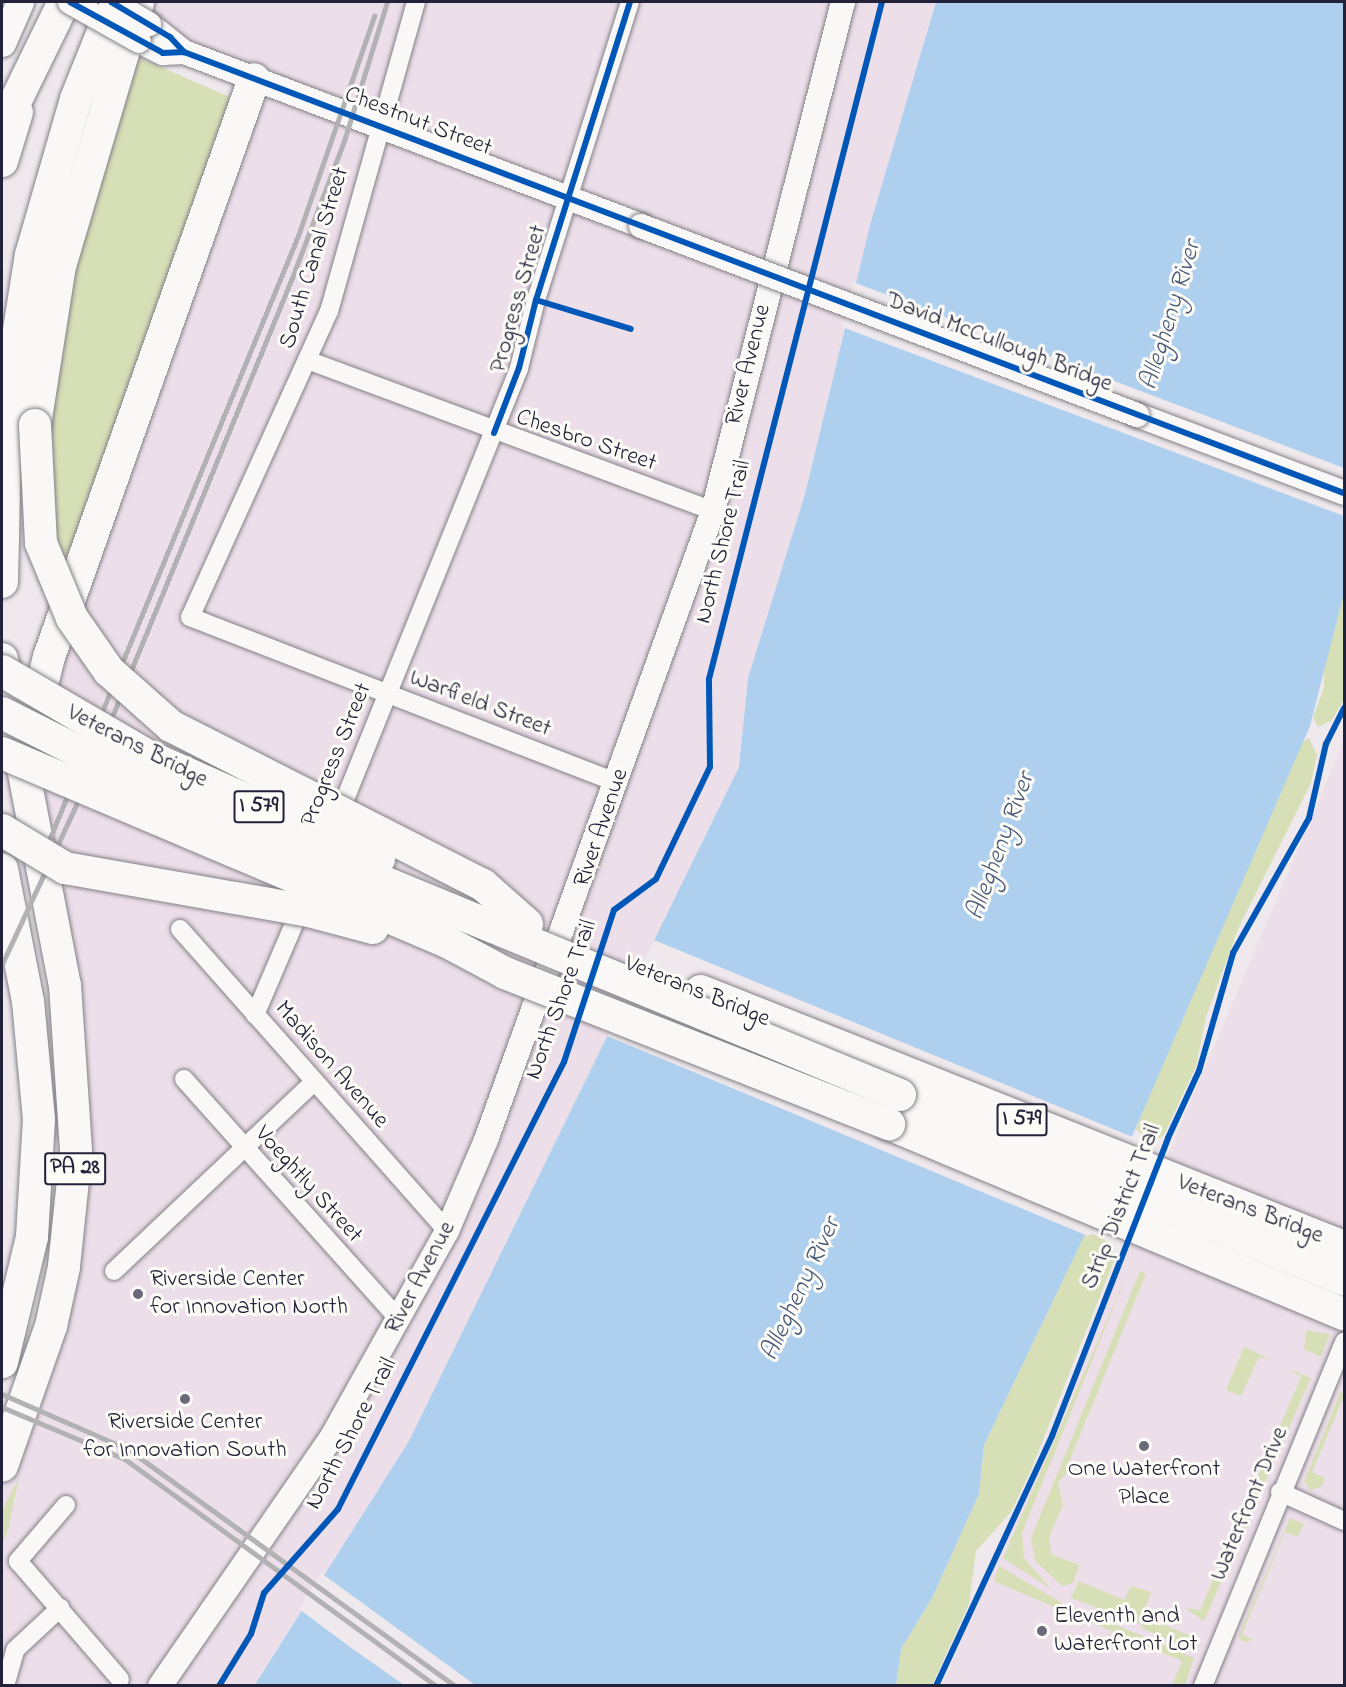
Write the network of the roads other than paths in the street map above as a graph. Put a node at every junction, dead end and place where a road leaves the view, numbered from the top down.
1 (20, 2) edge
2 (64, 2) edge
3 (70, 2) edge
4 (113, 2) edge
5 (416, 2) edge
6 (630, 2) edge
7 (843, 2) edge
8 (142, 22) edge
9 (2, 43) edge
10 (31, 71) junction
11 (254, 79) junction
12 (380, 127) junction
13 (2, 129) edge
14 (2, 161) edge
15 (567, 198) junction
16 (640, 226) joint
17 (310, 361) junction
18 (494, 434) junction
19 (1344, 494) edge
20 (713, 511) junction
21 (2, 582) edge
22 (189, 617) joint
23 (2, 659) edge
24 (2, 671) edge
25 (388, 694) junction
26 (2, 713) edge
27 (2, 753) edge
28 (618, 783) junction
29 (34, 823) junction
30 (2, 830) edge
31 (2, 869) edge
32 (527, 924) junction
33 (180, 929) dead end
34 (505, 973) junction
35 (255, 1015) junction
36 (184, 1079) dead end
37 (314, 1083) junction
38 (242, 1149) junction
39 (447, 1231) junction
40 (1344, 1246) edge
41 (114, 1271) dead end
42 (1344, 1280) edge
43 (1344, 1314) edge
44 (400, 1321) junction
45 (1344, 1342) edge
46 (2, 1362) edge
47 (8, 1442) edge
48 (2, 1466) edge
49 (1280, 1492) junction
50 (66, 1505) dead end
51 (1344, 1521) edge
52 (60, 1608) junction
53 (120, 1679) dead end
54 (5, 1686) edge
55 (160, 1686) edge
56 (1203, 1686) edge

1 - 9 main road
2 - 10 highway
3 - 8 street, Chestnut Street, bridge
4 - 8 street, Chestnut Street, bridge
4 - 21 highway
5 - 12 street, South Canal Street
6 - 15 street, Progress Street
7 - 20 street, River Avenue
8 - 11 street, Chestnut Street
8 - 32 highway, bridge
10 - 13 highway
10 - 14 highway
11 - 12 street, Chestnut Street
11 - 29 highway
12 - 15 street, Chestnut Street
12 - 17 street, South Canal Street
15 - 16 street, Chestnut Street
15 - 18 street, Progress Street
16 - 19 street, David McCullough Bridge, bridge
17 - 18 street, Chesbro Street
17 - 22 street, South Canal Street
18 - 20 street, Chesbro Street
18 - 25 street, Progress Street
20 - 28 street, River Avenue
22 - 25 street, Warfield Street
23 - 29 highway, PA 28
24 - 32 highway, Veterans Bridge / I 579, bridge
25 - 28 street, Warfield Street
25 - 35 street, Progress Street
26 - 42 highway, bridge
27 - 34 highway, I 579, bridge
28 - 39 street, River Avenue
29 - 47 highway, PA 28
30 - 34 highway, bridge
31 - 46 highway, PA 28
32 - 40 highway, Veterans Bridge / I 579
33 - 35 street, Madison Avenue
34 - 43 highway, I 579, bridge
35 - 37 street, Madison Avenue
36 - 38 street, Voeghtly Street
37 - 38 street
37 - 39 street, Madison Avenue
38 - 41 street
38 - 44 street, Voeghtly Street
39 - 44 street, River Avenue
44 - 55 street, River Avenue
45 - 49 street, Waterfront Drive
47 - 48 highway, PA 28
49 - 51 street
49 - 56 street, Waterfront Drive
50 - 52 street
52 - 53 street
52 - 54 street

